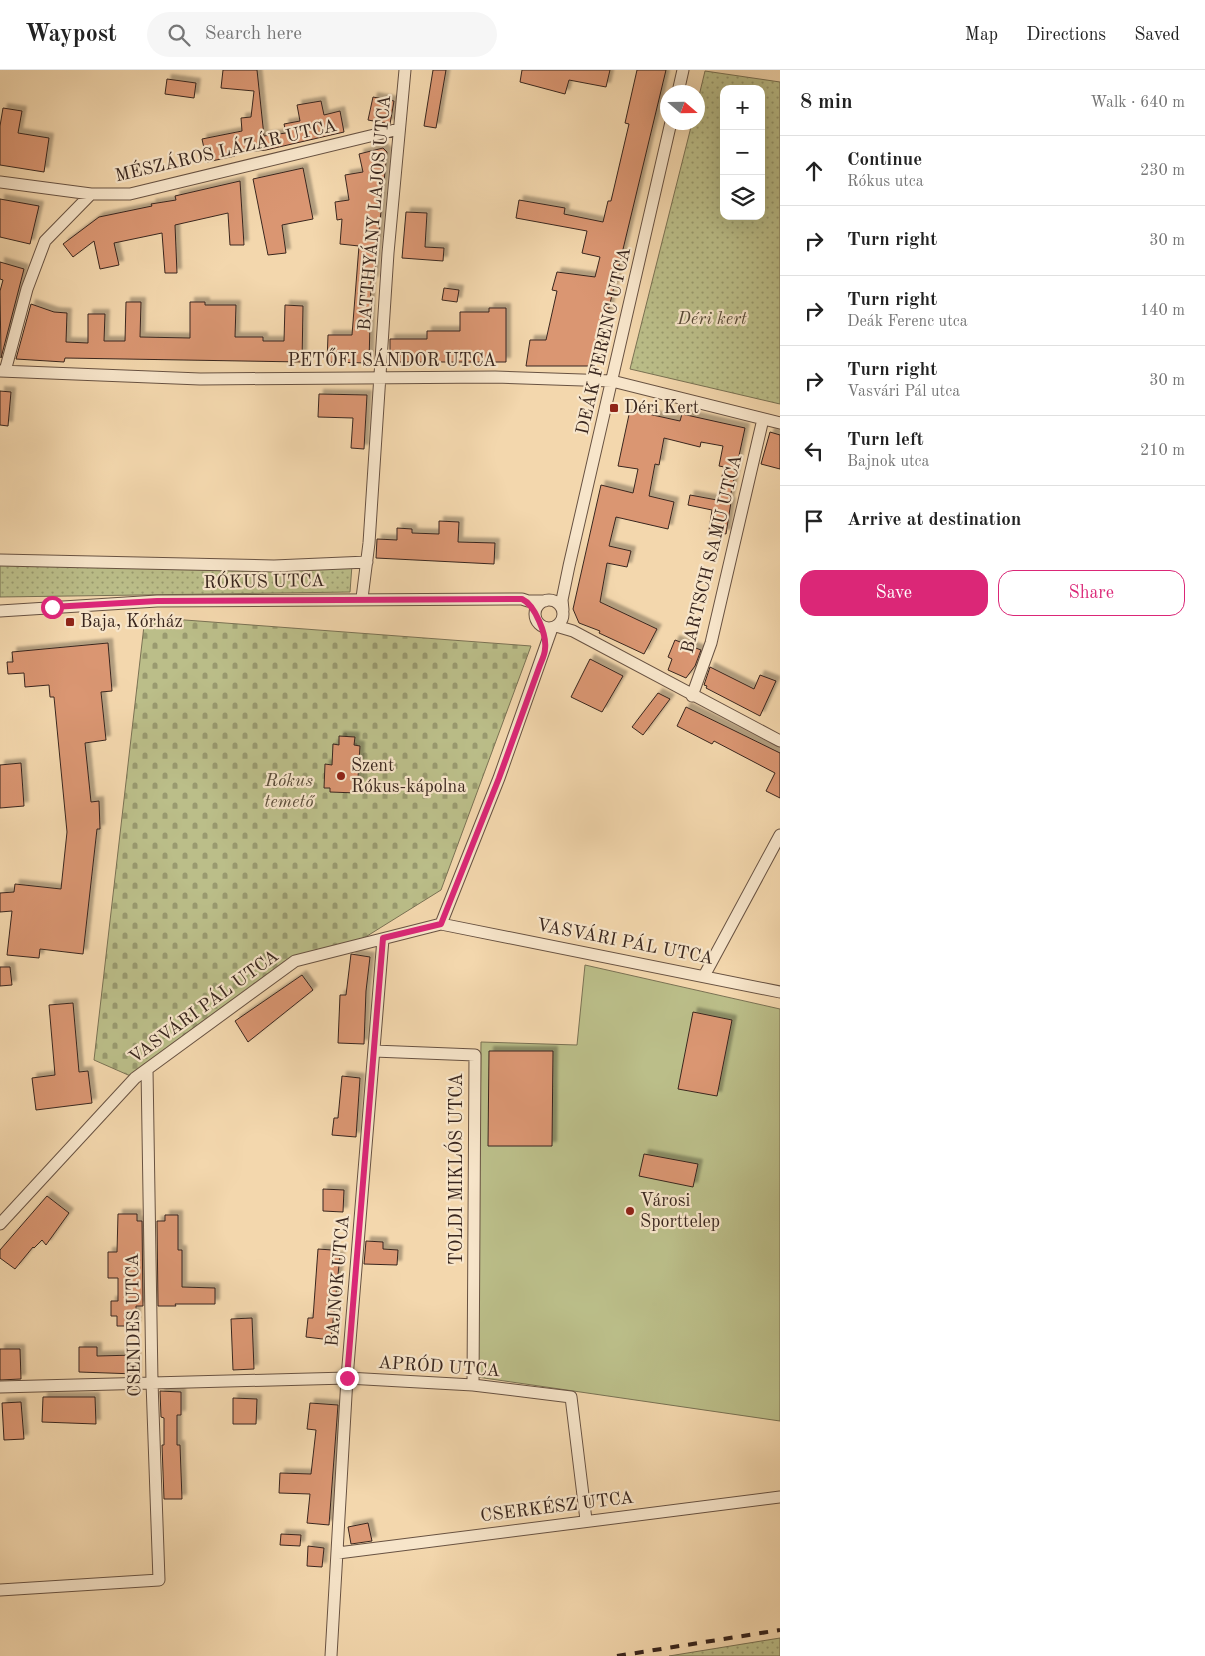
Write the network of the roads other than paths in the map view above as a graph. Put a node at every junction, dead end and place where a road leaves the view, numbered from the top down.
1 (405, 70) edge
2 (683, 70) edge
3 (680, 85) edge
4 (399, 129) junction
5 (669, 130) edge
6 (0, 182) edge
7 (91, 194) junction
8 (2, 371) edge
9 (378, 379) junction
10 (612, 381) junction
11 (762, 419) junction
12 (780, 423) edge
13 (0, 560) edge
14 (367, 562) junction
15 (569, 566) junction
16 (362, 598) junction
17 (528, 601) junction
18 (547, 601) junction
19 (0, 611) edge
20 (563, 612) junction
21 (538, 621) junction
22 (554, 627) junction
23 (573, 632) junction
24 (546, 648) junction
25 (692, 696) junction
26 (780, 741) edge
27 (780, 835) edge
28 (441, 924) junction
29 (383, 938) junction
30 (704, 976) junction
31 (780, 992) edge
32 (374, 1051) junction
33 (147, 1069) junction
34 (0, 1224) edge
35 (347, 1378) junction
36 (152, 1382) junction
37 (472, 1385) junction
38 (0, 1387) edge
39 (780, 1497) edge
40 (586, 1520) junction
41 (338, 1553) junction
42 (0, 1590) edge
43 (331, 1656) edge

1 - 4 street, BATTHYÁNY LAJOS UTCA
2 - 3 street
4 - 7 street, MÉSZÁROS LÁZÁR UTCA
4 - 9 street, BATTHYÁNY LAJOS UTCA
5 - 10 street, DEÁK FERENC UTCA
6 - 7 street, MÉSZÁROS LÁZÁR UTCA
7 - 8 street
8 - 9 street, PETŐFI SÁNDOR UTCA
9 - 10 street, PETŐFI SÁNDOR UTCA
9 - 14 street, BATTHYÁNY LAJOS UTCA
10 - 11 street, PETŐFI SÁNDOR UTCA
10 - 15 street, DEÁK FERENC UTCA
11 - 12 street, PETŐFI SÁNDOR UTCA
11 - 25 street, BARTSCH SAMU UTCA
13 - 14 street, RÓKUS UTCA
14 - 16 street, BATTHYÁNY LAJOS UTCA
15 - 18 street
15 - 20 street, DEÁK FERENC UTCA
16 - 17 street, RÓKUS UTCA
16 - 19 street, RÓKUS UTCA
17 - 18 street, RÓKUS UTCA
17 - 21 street
18 - 20 street
18 - 21 street
20 - 22 street
20 - 23 street
21 - 22 street
21 - 24 street
22 - 23 street
22 - 24 street
23 - 25 street
24 - 28 street
25 - 26 street
27 - 30 street
28 - 29 street, VASVÁRI PÁL UTCA
28 - 30 street, VASVÁRI PÁL UTCA
29 - 32 street, BAJNOK UTCA
29 - 33 street, VASVÁRI PÁL UTCA
30 - 31 street, VASVÁRI PÁL UTCA
32 - 35 street, BAJNOK UTCA
32 - 37 street, TOLDI MIKLÓS UTCA
33 - 34 street, VASVÁRI PÁL UTCA
33 - 36 street, CSENDES UTCA
35 - 36 street, APRÓD UTCA
35 - 37 street, APRÓD UTCA
35 - 41 street, BAJNOK UTCA
36 - 38 street, APRÓD UTCA
36 - 42 street, CSENDES UTCA
37 - 40 street, APRÓD UTCA
39 - 40 street, CSERKÉSZ UTCA
40 - 41 street, CSERKÉSZ UTCA
41 - 43 street, BAJNOK UTCA

